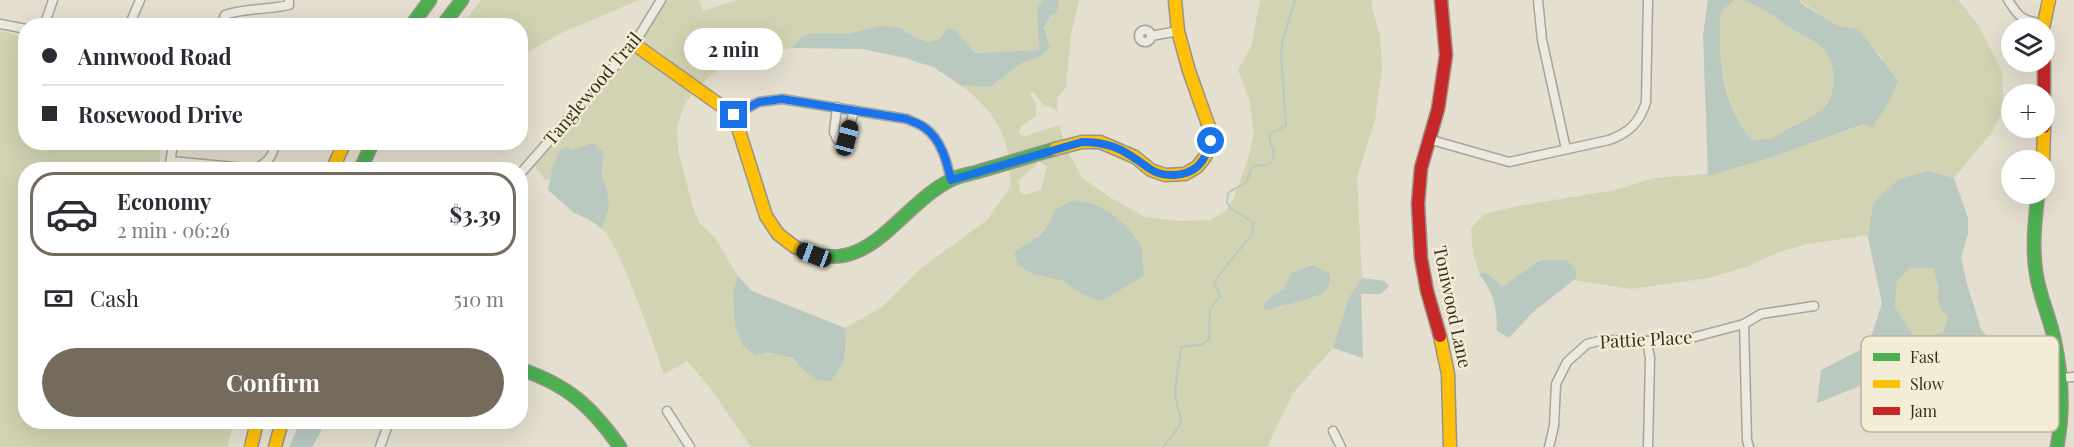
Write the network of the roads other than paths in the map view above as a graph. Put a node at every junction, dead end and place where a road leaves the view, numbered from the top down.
1 (53, 0) edge
2 (140, 0) edge
3 (289, 0) edge
4 (430, 0) edge
5 (462, 0) edge
6 (661, 0) edge
7 (1175, 0) edge
8 (1441, 0) edge
9 (1538, 0) edge
10 (1648, 0) edge
11 (2008, 0) edge
12 (2049, 0) edge
13 (47, 18) edge
14 (132, 18) edge
15 (224, 18) edge
16 (417, 18) edge
17 (448, 18) edge
18 (2021, 18) edge
19 (2045, 18) edge
20 (0, 24) edge
21 (18, 27) edge
22 (1178, 31) junction
23 (1151, 36) dead end
24 (634, 44) junction
25 (837, 107) junction
26 (854, 110) junction
27 (734, 115) junction
28 (1428, 139) junction
29 (1566, 149) junction
30 (528, 165) edge
31 (951, 180) junction
32 (2037, 204) edge
33 (1815, 306) dead end
34 (1744, 324) junction
35 (2054, 336) edge
36 (1647, 341) junction
37 (2059, 371) edge
38 (528, 372) edge
39 (2074, 377) edge
40 (2060, 378) junction
41 (666, 411) dead end
42 (255, 429) edge
43 (280, 429) edge
44 (386, 429) edge
45 (1333, 431) dead end
46 (251, 447) edge
47 (275, 447) edge
48 (380, 447) edge
49 (620, 447) edge
50 (690, 447) edge
51 (1341, 447) edge
52 (1450, 447) edge
53 (1549, 447) edge
54 (1648, 447) edge
55 (1749, 447) edge
56 (2057, 447) edge

1 - 13 street
2 - 14 street
3 - 15 street
4 - 16 street
5 - 17 street
6 - 24 street, Tanglewood Trail
7 - 22 street
8 - 28 street, Toniwood Lane
9 - 29 street
10 - 29 street
11 - 18 street
12 - 19 street
20 - 21 street
22 - 23 street
22 - 31 street
24 - 27 street
24 - 30 street, Tanglewood Trail
25 - 26 street
25 - 26 street
25 - 27 street
26 - 31 street
27 - 31 street
28 - 29 street
28 - 52 street, Toniwood Lane
32 - 35 street
33 - 34 street, Pattie Place
34 - 36 street, Pattie Place
34 - 55 street
36 - 53 street, Pattie Place
36 - 54 street
37 - 40 street
38 - 49 street
39 - 40 street
40 - 56 street
41 - 50 street
42 - 46 street
43 - 47 street
44 - 48 street
45 - 51 street

